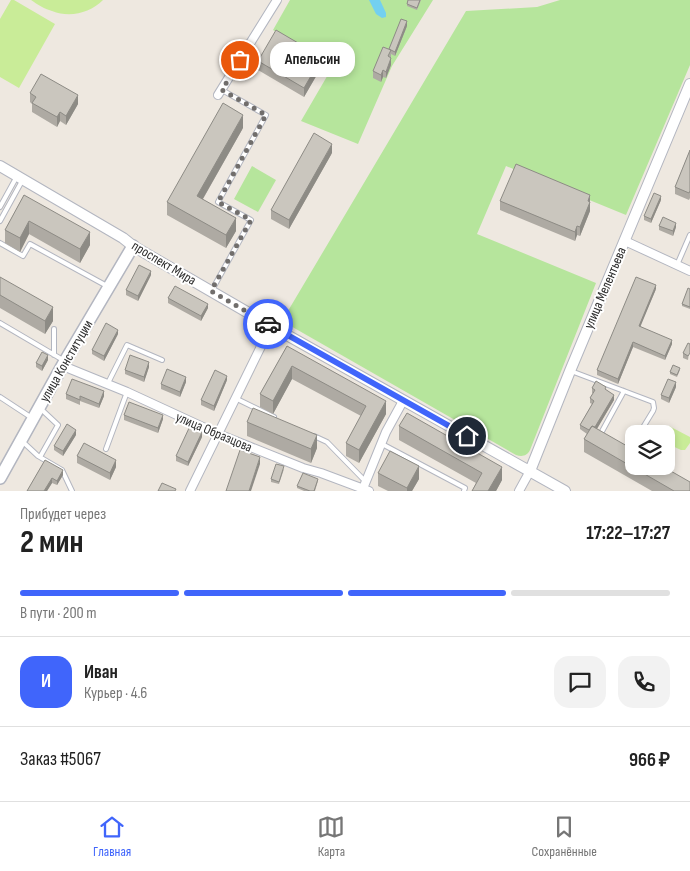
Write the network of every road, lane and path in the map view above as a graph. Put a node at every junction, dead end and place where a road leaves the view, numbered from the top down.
1 (277, 0) edge
2 (690, 84) edge
3 (220, 93) joint
4 (0, 166) edge
5 (20, 178) junction
6 (0, 207) edge
7 (0, 221) edge
8 (690, 235) edge
9 (625, 241) junction
10 (0, 243) edge
11 (133, 246) junction
12 (677, 266) junction
13 (690, 271) edge
14 (108, 287) junction
15 (211, 291) junction
16 (0, 323) edge
17 (271, 326) junction
18 (54, 329) dead end
19 (54, 355) junction
20 (162, 360) dead end
21 (64, 364) junction
22 (570, 371) junction
23 (107, 385) junction
24 (624, 391) junction
25 (126, 392) junction
26 (0, 397) edge
27 (235, 398) junction
28 (403, 401) junction
29 (39, 408) junction
30 (277, 418) edge
31 (33, 419) junction
32 (644, 425) edge
33 (218, 434) junction
34 (310, 434) edge
35 (599, 438) edge
36 (21, 440) junction
37 (382, 444) junction
38 (106, 448) dead end
39 (621, 449) edge
40 (625, 451) edge
41 (40, 457) junction
42 (530, 471) junction
43 (0, 478) edge
44 (365, 488) edge
45 (72, 491) edge
46 (190, 491) edge
47 (464, 491) edge
48 (519, 491) edge
49 (565, 491) edge

1 - 3 street
2 - 9 street, улица Мелентьева
3 - 15 lane
4 - 5 street, проспект Мира
5 - 6 lane
5 - 7 lane
5 - 11 street, проспект Мира
8 - 12 lane
9 - 12 street
9 - 22 street, улица Мелентьева
10 - 14 lane
11 - 14 main road, улица Конституции
11 - 15 street, проспект Мира
12 - 13 street
14 - 21 main road, улица Конституции
15 - 17 street, проспект Мира
16 - 19 lane
17 - 27 street
17 - 28 street, проспект Мира
18 - 19 lane
19 - 21 lane
20 - 23 lane
21 - 23 street, улица Образцова
21 - 29 main road, улица Конституции
22 - 24 lane
22 - 42 street, улица Мелентьева
23 - 25 street, улица Образцова
24 - 32 lane
24 - 35 lane
25 - 33 street, улица Образцова
25 - 38 lane
26 - 31 lane
27 - 30 lane
27 - 33 street
28 - 37 street
28 - 42 street, проспект Мира
29 - 31 main road, улица Конституции
29 - 41 lane
31 - 36 main road, улица Конституции
33 - 44 street, улица Образцова
33 - 46 street
34 - 44 lane
36 - 41 lane
36 - 43 main road, улица Конституции
37 - 44 street
37 - 47 lane
39 - 40 lane
41 - 45 lane
42 - 48 street, улица Мелентьева
42 - 49 street, проспект Мира

